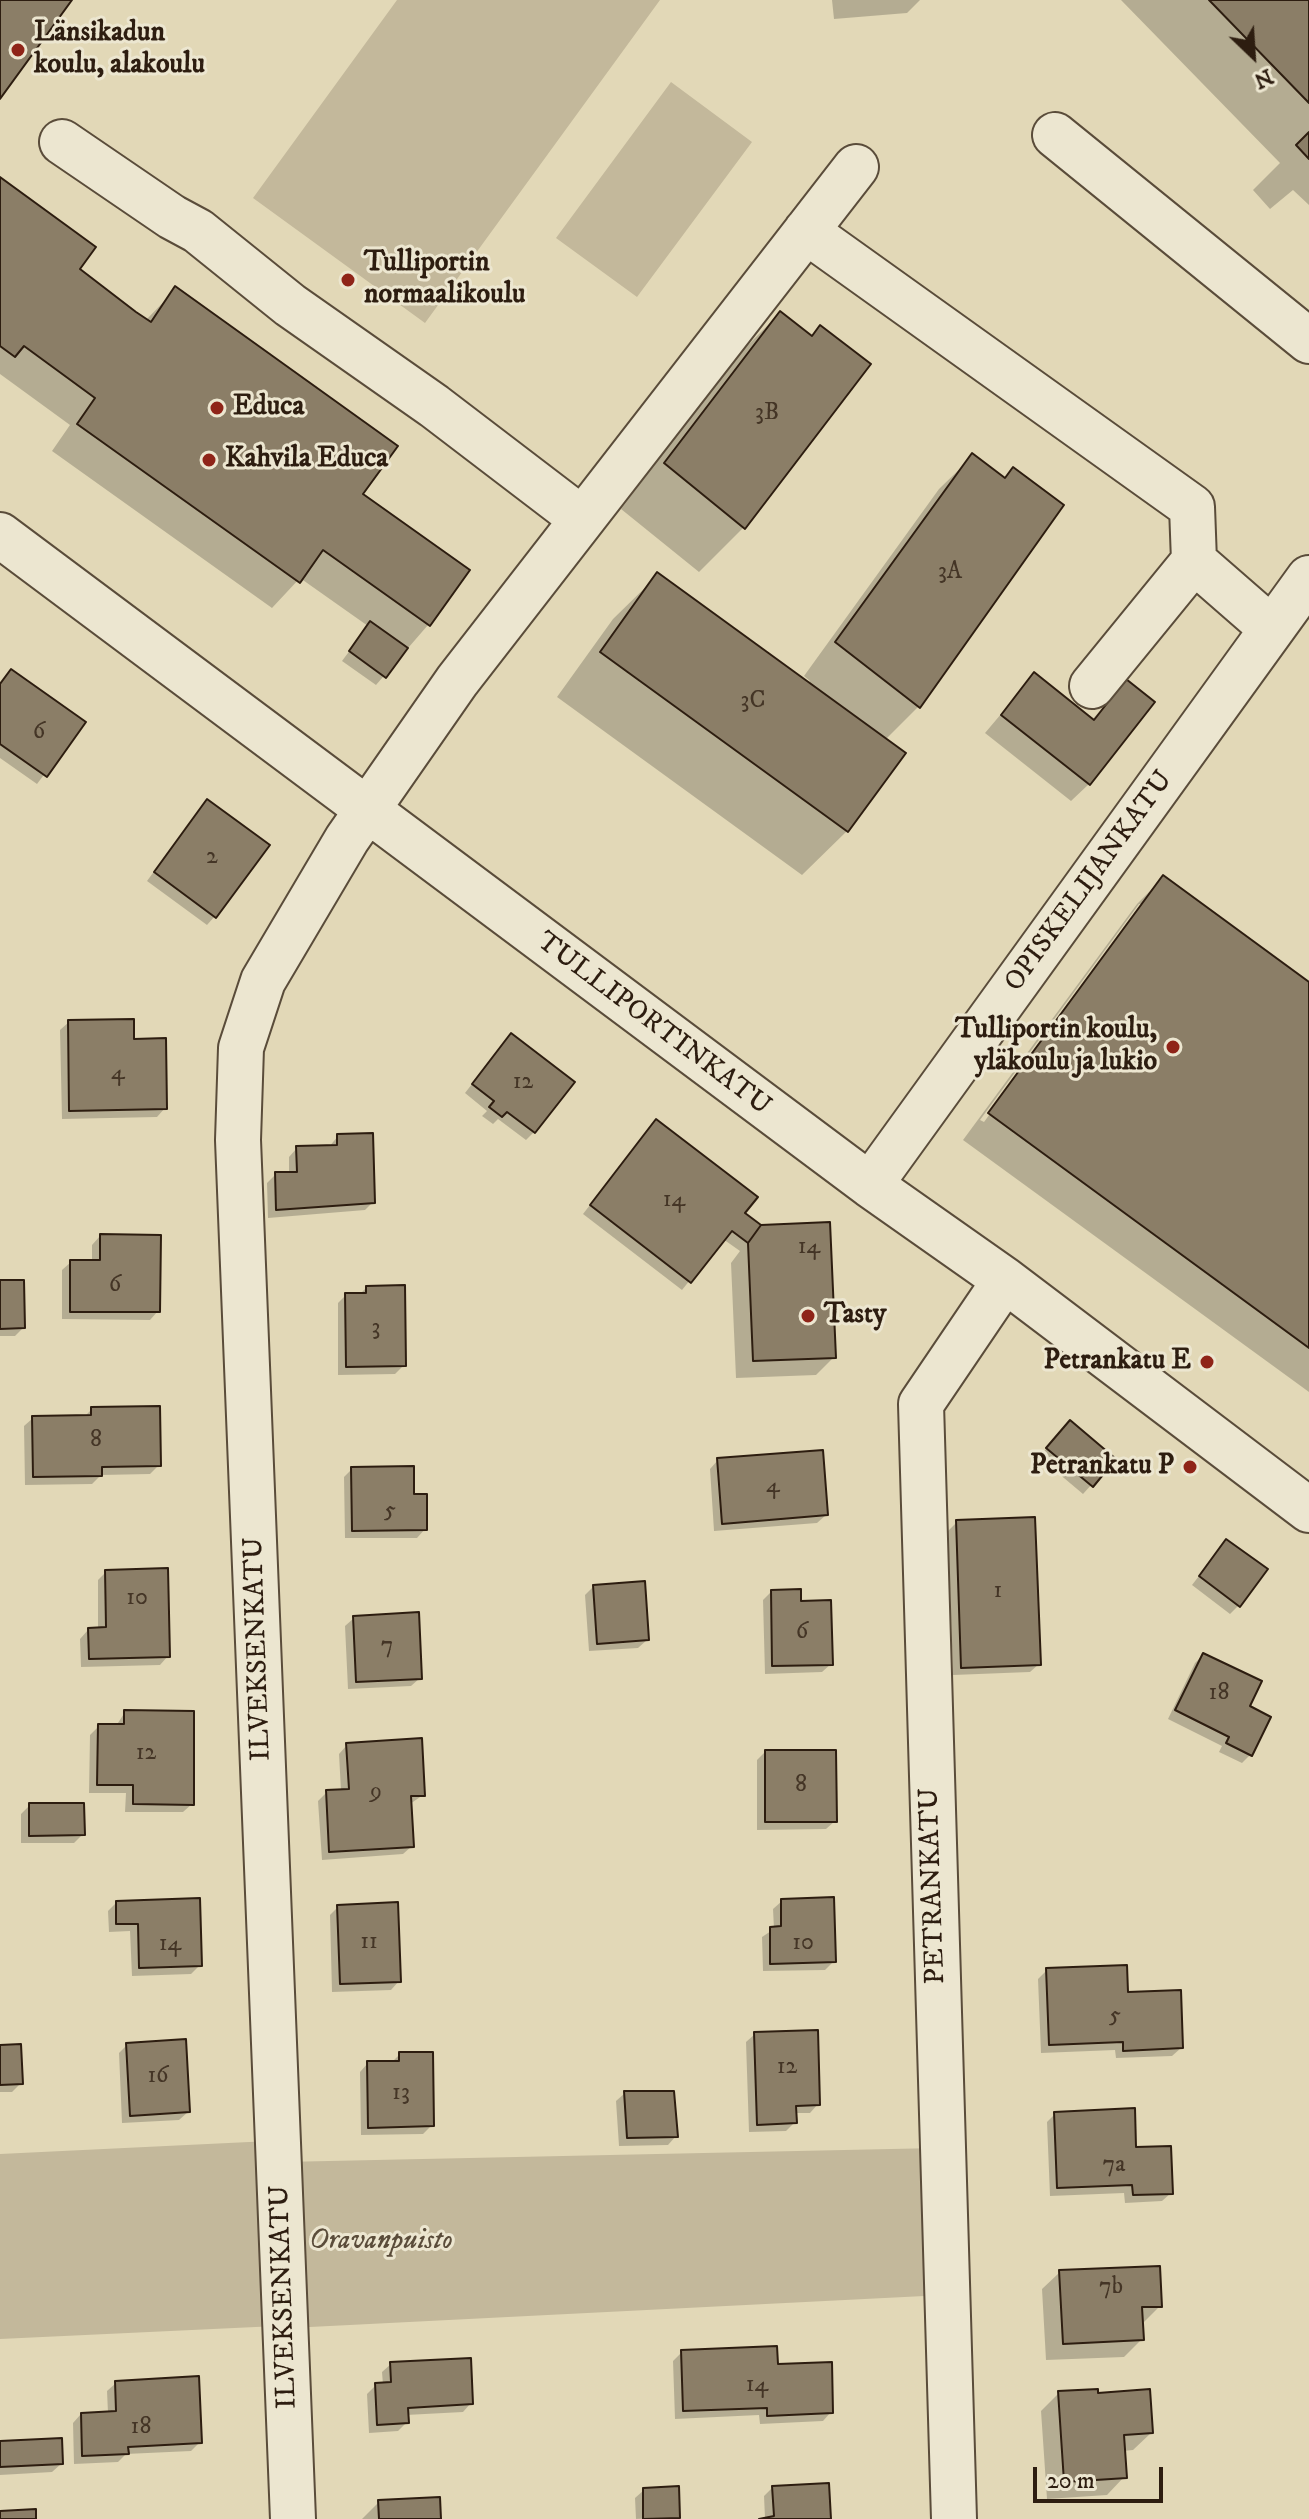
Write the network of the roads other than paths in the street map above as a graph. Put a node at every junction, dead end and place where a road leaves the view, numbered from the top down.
1 (1055, 135) dead end
2 (62, 142) dead end
3 (856, 167) dead end
4 (806, 231) junction
5 (1309, 341) edge
6 (582, 519) junction
7 (0, 535) edge
8 (1194, 561) junction
9 (1309, 578) edge
10 (1272, 629) junction
11 (1092, 686) dead end
12 (367, 812) junction
13 (870, 1185) junction
14 (1005, 1280) junction
15 (1309, 1510) edge
16 (293, 2519) edge
17 (954, 2519) edge

1 - 5 street
2 - 6 street
3 - 4 street, ILVEKSENKATU
4 - 6 street, ILVEKSENKATU
4 - 8 street
6 - 12 street, ILVEKSENKATU
7 - 12 street, TULLIPORTINKATU
8 - 10 street
8 - 11 street
9 - 10 street, OPISKELIJANKATU
10 - 13 street, OPISKELIJANKATU
12 - 13 street, TULLIPORTINKATU
12 - 16 street, ILVEKSENKATU
13 - 14 street, TULLIPORTINKATU
14 - 15 street, TULLIPORTINKATU
14 - 17 street, PETRANKATU

